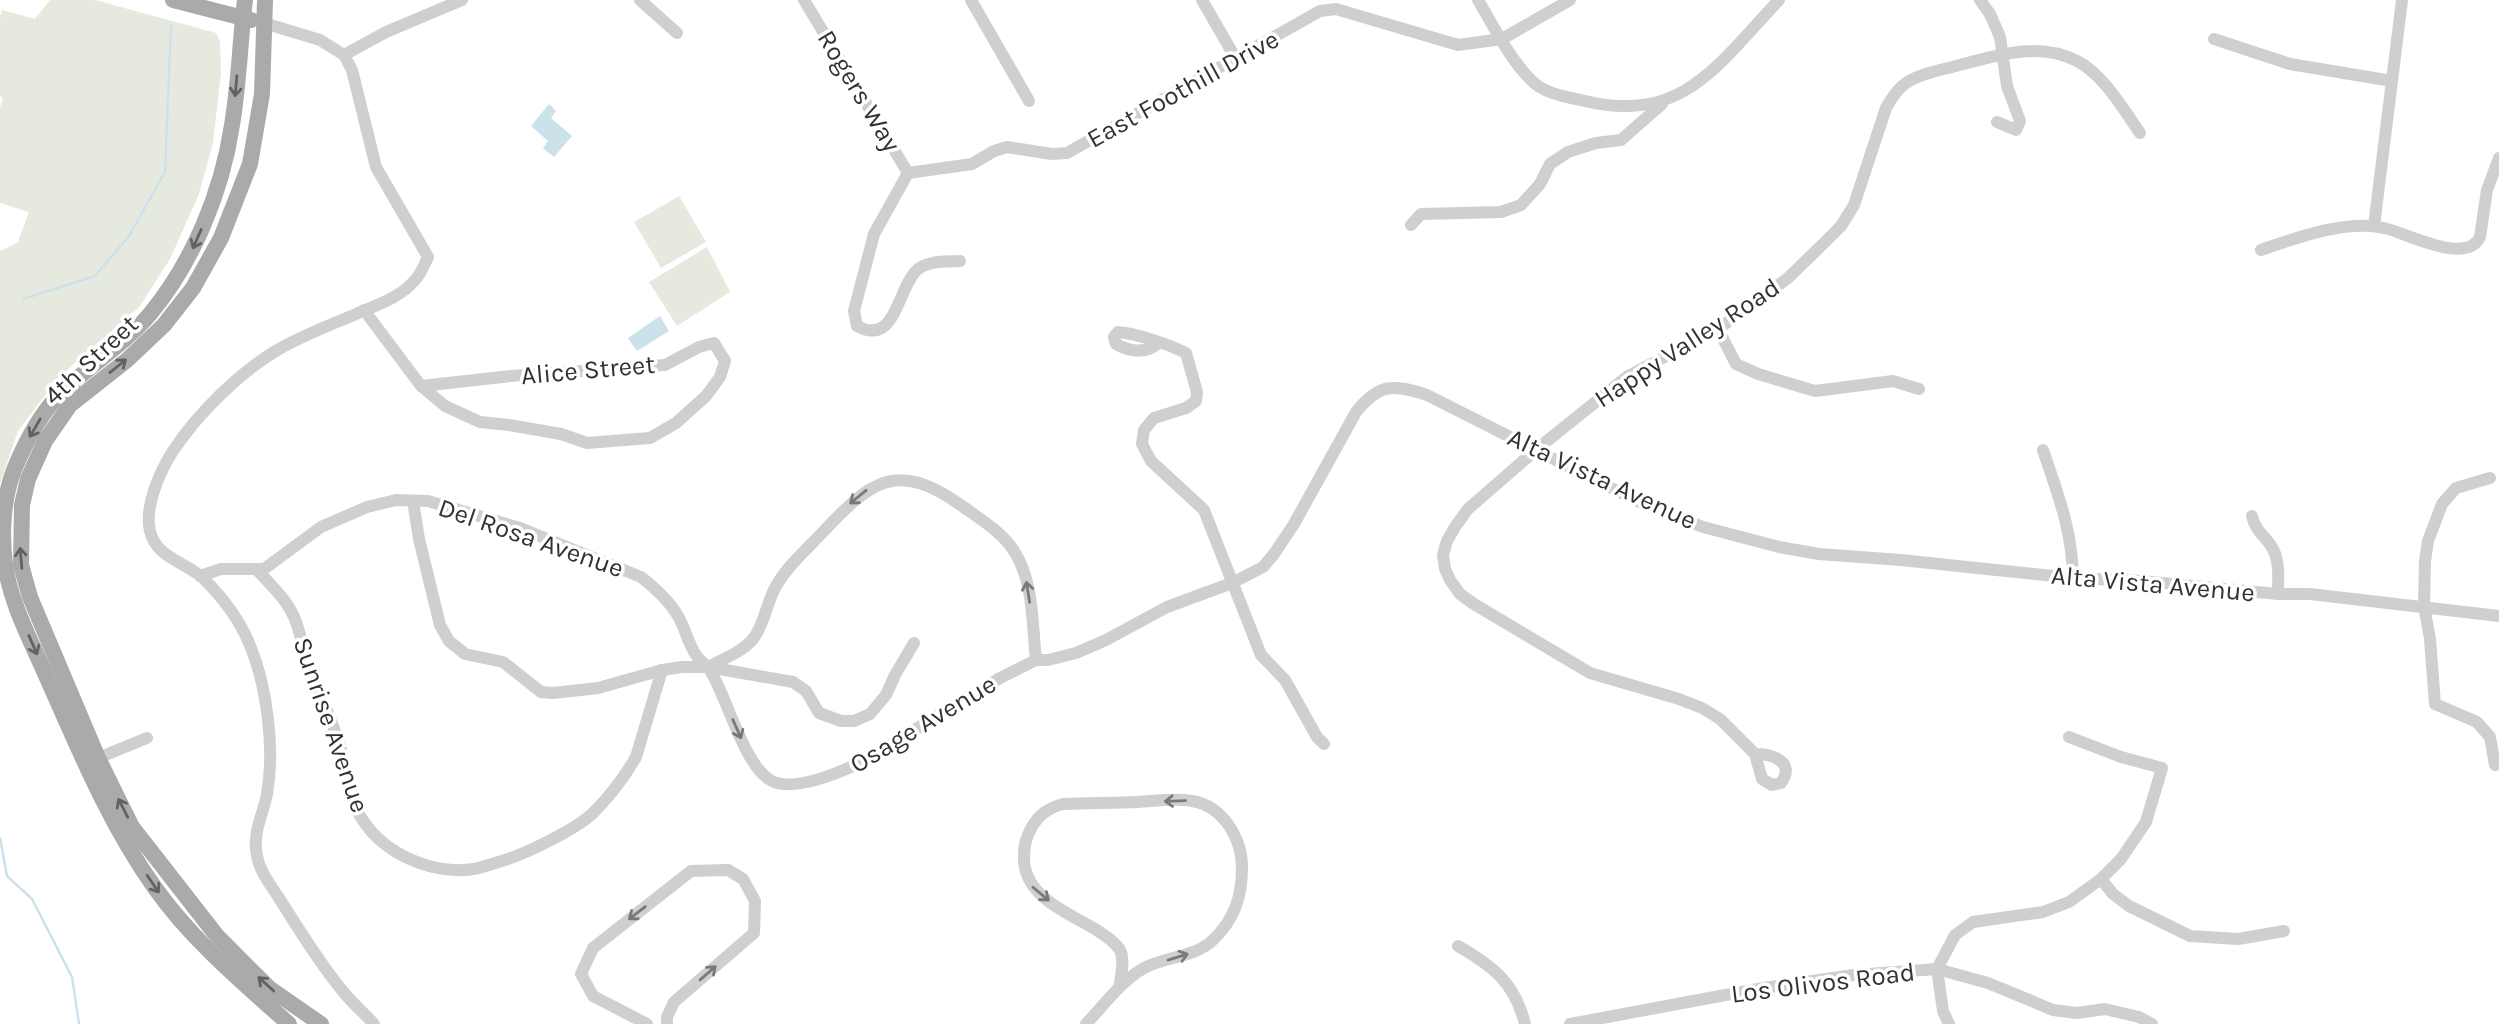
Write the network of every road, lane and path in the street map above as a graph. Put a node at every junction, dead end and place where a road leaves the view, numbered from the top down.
1 (173, 0) edge
2 (245, 0) edge
3 (265, 0) edge
4 (462, 0) edge
5 (640, 0) edge
6 (804, 0) edge
7 (971, 0) edge
8 (1202, 0) edge
9 (1478, 0) edge
10 (1570, 0) edge
11 (1779, 0) edge
12 (1980, 0) edge
13 (2402, 0) edge
14 (1335, 5) edge
15 (243, 18) junction
16 (264, 23) junction
17 (677, 33) dead end
18 (2214, 39) dead end
19 (1502, 40) junction
20 (2004, 54) junction
21 (344, 55) junction
22 (1236, 59) junction
23 (2392, 81) junction
24 (1029, 101) dead end
25 (1664, 101) junction
26 (1997, 122) dead end
27 (2140, 133) dead end
28 (2499, 158) edge
29 (908, 173) junction
30 (1411, 225) dead end
31 (2374, 226) junction
32 (2261, 250) dead end
33 (960, 261) dead end
34 (365, 310) junction
35 (1718, 329) junction
36 (1159, 343) dead end
37 (421, 386) junction
38 (1919, 389) dead end
39 (1537, 449) junction
40 (2043, 450) dead end
41 (2490, 478) dead end
42 (413, 500) junction
43 (2252, 516) dead end
44 (258, 571) junction
45 (200, 576) junction
46 (2073, 578) junction
47 (1232, 583) junction
48 (2278, 594) junction
49 (2424, 606) junction
50 (2499, 616) edge
51 (914, 643) dead end
52 (1036, 660) junction
53 (708, 667) junction
54 (662, 670) junction
55 (2069, 737) dead end
56 (147, 738) dead end
57 (1324, 744) dead end
58 (1755, 754) dead end
59 (91, 760) junction
60 (2495, 765) dead end
61 (2101, 879) junction
62 (2284, 930) dead end
63 (1458, 946) dead end
64 (1120, 951) junction
65 (1147, 967) junction
66 (1937, 969) junction
67 (1119, 988) junction
68 (289, 1024) edge
69 (321, 1024) edge
70 (374, 1024) edge
71 (647, 1024) edge
72 (667, 1024) edge
73 (1086, 1024) edge
74 (1525, 1024) edge
75 (1570, 1024) edge
76 (1949, 1024) edge
77 (2152, 1024) edge

1 - 15 main road
2 - 15 main road, 4th Street
3 - 16 main road, 4th Street
4 - 21 street
5 - 17 street
6 - 29 street, Rogers Way
7 - 24 street
8 - 22 street
9 - 19 street
10 - 19 street, East Foothill Drive
11 - 25 street
12 - 20 street
13 - 23 street
14 - 19 street, East Foothill Drive
14 - 22 street, East Foothill Drive
15 - 16 main road
15 -> 59 main road, 4th Street
16 - 21 street
59 -> 16 main road, 4th Street
18 - 23 street
19 - 25 street
20 - 26 street
20 - 27 street, Happy Valley Road
20 - 35 street, Happy Valley Road
21 - 34 street
22 - 29 street, East Foothill Drive
23 - 31 street
25 - 30 street
28 - 31 street
29 - 33 street, Rogers Way
31 - 32 street
34 - 37 street, Alice Street
34 - 45 street
35 - 38 street
35 - 39 street, Happy Valley Road
36 - 47 street
37 - 37 street, Alice Street
39 - 46 street, Alta Vista Avenue
39 - 47 street, Alta Vista Avenue
39 - 58 street, Happy Valley Road
40 - 46 street
41 - 49 street
42 - 44 street, Del Rosa Avenue
42 - 53 street, Del Rosa Avenue
42 - 54 street
43 - 48 street
44 - 45 street
44 - 54 street, Sunrise Avenue
45 - 70 street
46 - 48 street, Alta Vista Avenue
47 - 52 street, Alta Vista Avenue
47 - 57 street
48 - 49 street, Alta Vista Avenue
49 - 50 street, Alta Vista Avenue
49 - 60 street
51 - 53 street
53 -> 52 street, Osage Avenue
52 -> 53 street
53 - 54 street
55 - 61 street
56 - 59 street
59 -> 68 main road
69 -> 59 main road
61 - 62 street
61 - 66 street
63 - 74 street
64 - 65 street
65 -> 64 street
64 - 67 street
65 - 67 street
66 - 75 street, Los Olivos Road
66 - 76 street
66 - 77 street, Los Olivos Road
67 - 73 street
72 -> 71 street

